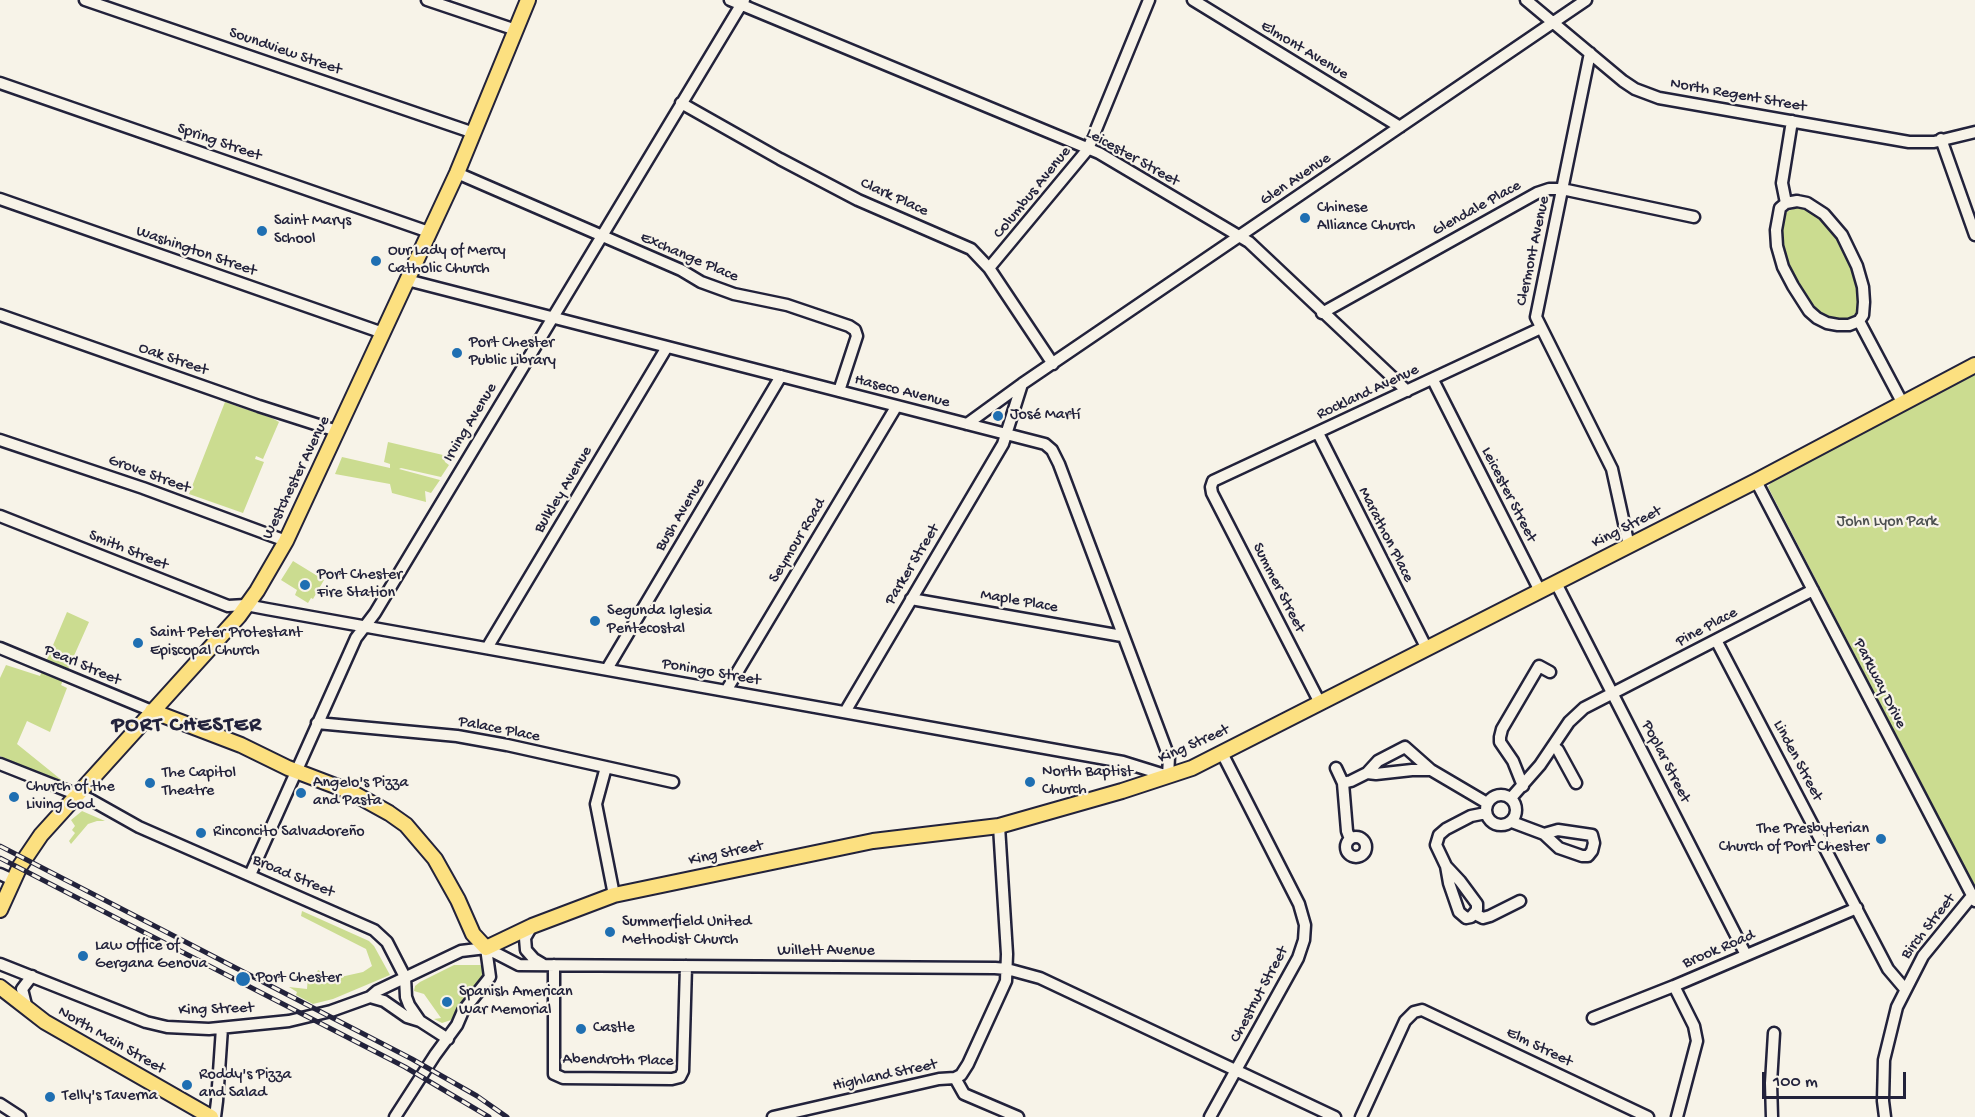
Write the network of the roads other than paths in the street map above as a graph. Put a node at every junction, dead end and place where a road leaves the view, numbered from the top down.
1 (86, 0) edge
2 (427, 0) edge
3 (528, 0) edge
4 (730, 0) edge
5 (1149, 0) edge
6 (1193, 0) edge
7 (1526, 0) edge
8 (1586, 0) edge
9 (742, 2) edge
10 (1212, 4) edge
11 (1554, 22) junction
12 (516, 30) junction
13 (1590, 53) junction
14 (0, 83) edge
15 (681, 103) junction
16 (1792, 121) junction
17 (1400, 127) junction
18 (1975, 132) edge
19 (474, 133) junction
20 (1941, 140) junction
21 (1088, 149) junction
22 (457, 173) junction
23 (1562, 189) junction
24 (0, 199) edge
25 (1786, 203) junction
26 (1694, 217) dead end
27 (429, 232) junction
28 (1975, 235) edge
29 (600, 237) junction
30 (1239, 237) junction
31 (989, 268) junction
32 (406, 280) junction
33 (1322, 313) junction
34 (0, 315) edge
35 (552, 317) junction
36 (1859, 321) junction
37 (1541, 328) junction
38 (383, 333) junction
39 (667, 347) junction
40 (1053, 364) junction
41 (1975, 365) edge
42 (781, 376) junction
43 (1433, 380) junction
44 (1022, 384) junction
45 (1407, 391) junction
46 (839, 392) junction
47 (1903, 404) junction
48 (896, 406) junction
49 (967, 424) junction
50 (337, 431) junction
51 (1318, 433) junction
52 (1007, 434) junction
53 (0, 440) edge
54 (1756, 481) junction
55 (1211, 487) joint
56 (0, 516) edge
57 (286, 541) junction
58 (1629, 546) junction
59 (1556, 583) junction
60 (1813, 590) junction
61 (1540, 591) junction
62 (911, 599) junction
63 (246, 605) junction
64 (365, 626) junction
65 (1122, 636) junction
66 (1716, 640) junction
67 (0, 648) edge
68 (488, 648) junction
69 (1427, 649) junction
70 (607, 669) junction
71 (1550, 672) dead end
72 (726, 691) junction
73 (1614, 694) junction
74 (1320, 703) junction
75 (152, 711) junction
76 (845, 712) junction
77 (317, 723) junction
78 (1554, 747) junction
79 (1222, 753) junction
80 (0, 764) edge
81 (606, 767) junction
82 (1336, 768) dead end
83 (1431, 770) junction
84 (296, 771) junction
85 (1367, 773) junction
86 (1168, 776) junction
87 (673, 782) dead end
88 (1343, 783) junction
89 (1576, 783) dead end
90 (1523, 786) junction
91 (75, 794) junction
92 (1512, 798) junction
93 (1487, 808) junction
94 (1512, 822) junction
95 (999, 826) junction
96 (1544, 834) dead end
97 (1350, 839) dead end
98 (1446, 866) junction
99 (250, 875) junction
100 (6, 877) edge
101 (614, 895) junction
102 (1974, 899) edge
103 (1520, 901) dead end
104 (1857, 908) junction
105 (0, 910) edge
106 (1475, 914) junction
107 (532, 926) junction
108 (486, 948) junction
109 (1746, 955) junction
110 (0, 964) edge
111 (549, 965) junction
112 (686, 966) junction
113 (1007, 969) junction
114 (32, 976) junction
115 (405, 977) junction
116 (1674, 986) junction
117 (0, 987) edge
118 (1905, 989) junction
119 (370, 997) junction
120 (27, 1009) junction
121 (1593, 1018) dead end
122 (420, 1022) junction
123 (222, 1028) junction
124 (1774, 1033) dead end
125 (447, 1039) junction
126 (1236, 1071) junction
127 (955, 1078) junction
128 (0, 1104) edge
129 (20, 1117) edge
130 (213, 1117) edge
131 (395, 1117) edge
132 (773, 1117) edge
133 (1016, 1117) edge
134 (1210, 1117) edge
135 (1335, 1117) edge
136 (1361, 1117) edge
137 (1647, 1117) edge
138 (1677, 1117) edge
139 (1772, 1117) edge
140 (1885, 1117) edge

1 - 19 street, Soundview Street
2 - 12 street
3 - 12 main road, Westchester Avenue
4 - 9 street, Leicester Street
5 - 21 street, Columbus Avenue
6 - 10 street, Elmont Avenue
7 - 11 street, North Regent Street
8 - 11 street, Glen Avenue
9 - 15 street, Irving Avenue
9 - 21 street, Leicester Street
10 - 17 street, Elmont Avenue
11 - 13 street, North Regent Street
11 - 17 street, Glen Avenue
12 - 19 main road, Westchester Avenue
13 - 16 street, North Regent Street
13 - 23 street, Clermont Avenue
14 - 27 street, Spring Street
15 - 29 street, Irving Avenue
15 - 31 street, Clark Place
16 - 20 street, North Regent Street
16 - 25 street
17 - 30 street, Glen Avenue
18 - 20 street, North Regent Street
19 - 22 main road, Westchester Avenue
20 - 28 street
21 - 30 street, Leicester Street
21 - 31 street, Columbus Avenue
22 - 27 main road, Westchester Avenue
22 - 29 street, Exchange Place
23 - 26 street, Glendale Place
23 - 33 street, Glendale Place
23 - 37 street, Clermont Avenue
24 - 38 street, Washington Street
25 - 36 street
25 - 36 street
27 - 32 main road, Westchester Avenue
29 - 35 street, Irving Avenue
29 - 46 street, Exchange Place
30 - 33 street, Leicester Street
30 - 40 street, Glen Avenue
31 - 40 street, Clark Place
32 - 35 street, Haseco Avenue
32 - 38 main road, Westchester Avenue
33 - 45 street, Leicester Street
34 - 50 street, Oak Street
35 - 39 street, Haseco Avenue
35 - 64 street, Irving Avenue
36 - 47 street
37 - 43 street, Rockland Avenue
37 - 58 street, Clermont Avenue
38 - 50 main road, Westchester Avenue
39 - 42 street, Haseco Avenue
39 - 68 street, Bulkley Avenue
40 - 44 street, Glen Avenue
41 - 47 main road, King Street
42 - 46 street, Haseco Avenue
42 - 70 street, Bush Avenue
43 - 45 street, Rockland Avenue
43 - 61 street, Leicester Street
44 - 49 street, Glen Avenue
44 - 52 street
45 - 51 street, Rockland Avenue
46 - 48 street, Haseco Avenue
47 - 54 main road, King Street
48 - 49 street, Haseco Avenue
48 - 72 street, Seymour Road
49 - 52 street, Haseco Avenue
50 - 57 main road, Westchester Avenue
51 - 55 street, Rockland Avenue
51 - 69 street, Marathon Place
52 - 62 street, Parker Street
52 - 65 street, Haseco Avenue
53 - 57 street, Grove Street
54 - 58 main road, King Street
54 - 60 street, Parkway Drive
55 - 74 street, Summer Street
56 - 63 street, Smith Street
57 - 63 main road, Westchester Avenue
58 - 59 main road, King Street
59 - 61 main road, King Street
59 - 73 street, Poplar Street
60 - 66 street, Pine Place
60 - 102 street, Parkway Drive
61 - 69 main road, King Street
62 - 65 street, Maple Place
62 - 76 street, Parker Street
63 - 64 street, Poningo Street
63 - 75 main road, Westchester Avenue
64 - 68 street, Poningo Street
64 - 77 street, Irving Avenue
65 - 86 street, Haseco Avenue
66 - 73 street, Pine Place
66 - 104 street, Linden Street
67 - 75 street, Pearl Street
68 - 70 street, Poningo Street
69 - 74 main road, King Street
70 - 72 street, Poningo Street
71 - 90 street
72 - 76 street, Poningo Street
73 - 78 street, Pine Place
73 - 109 street, Poplar Street
74 - 79 main road, King Street
75 - 84 main road
75 - 91 main road, Westchester Avenue
76 - 86 street, Poningo Street
77 - 81 street, Palace Place
77 - 84 street, Irving Avenue
78 - 89 street
78 - 90 street, Pine Place
79 - 86 main road, King Street
79 - 126 street, Chestnut Street
80 - 91 street, Broad Street
81 - 87 street, Palace Place
81 - 101 street
82 - 88 street
83 - 85 street
83 - 85 street
83 - 93 street
84 - 99 street, Irving Avenue
84 - 108 main road
85 - 88 street
86 - 95 main road, King Street
88 - 97 street
90 - 92 street, Pine Place
91 - 99 street, Broad Street
91 - 100 main road, Westchester Avenue
92 - 93 street
92 - 94 street
93 - 94 street
93 - 98 street
94 - 96 street
95 - 101 main road, King Street
95 - 113 street, Highland Street
98 - 106 street
98 - 106 street
99 - 115 street, Broad Street
100 - 105 main road, Westchester Avenue
101 - 107 main road, King Street
102 - 118 street, Birch Street
103 - 106 street
104 - 109 street, Brook Road
104 - 118 street, Linden Street
107 - 108 main road, King Street
107 - 111 street
108 - 111 street, Willett Avenue
108 - 115 street, King Street
108 - 125 street
109 - 116 street, Brook Road
110 - 114 street, King Street
111 - 112 street, Willett Avenue
111 - 112 street, Abendroth Place
112 - 113 street, Willett Avenue
113 - 126 street, Willett Avenue
113 - 127 street, Highland Street
114 - 120 street
114 - 123 street, King Street
115 - 119 street, King Street
115 - 122 street, Broad Street
116 - 121 street, Brook Road
116 - 138 street
117 - 120 main road, North Main Street
118 - 140 street, Birch Street
119 - 122 street
119 - 123 street, King Street
120 - 130 main road, North Main Street
122 - 125 street, Broad Street
123 - 130 street
124 - 139 street
125 - 131 street
126 - 134 street, Chestnut Street
126 - 135 street, Willett Avenue
127 - 132 street, Highland Street
127 - 133 street
128 - 129 street
136 - 137 street, Elm Street

